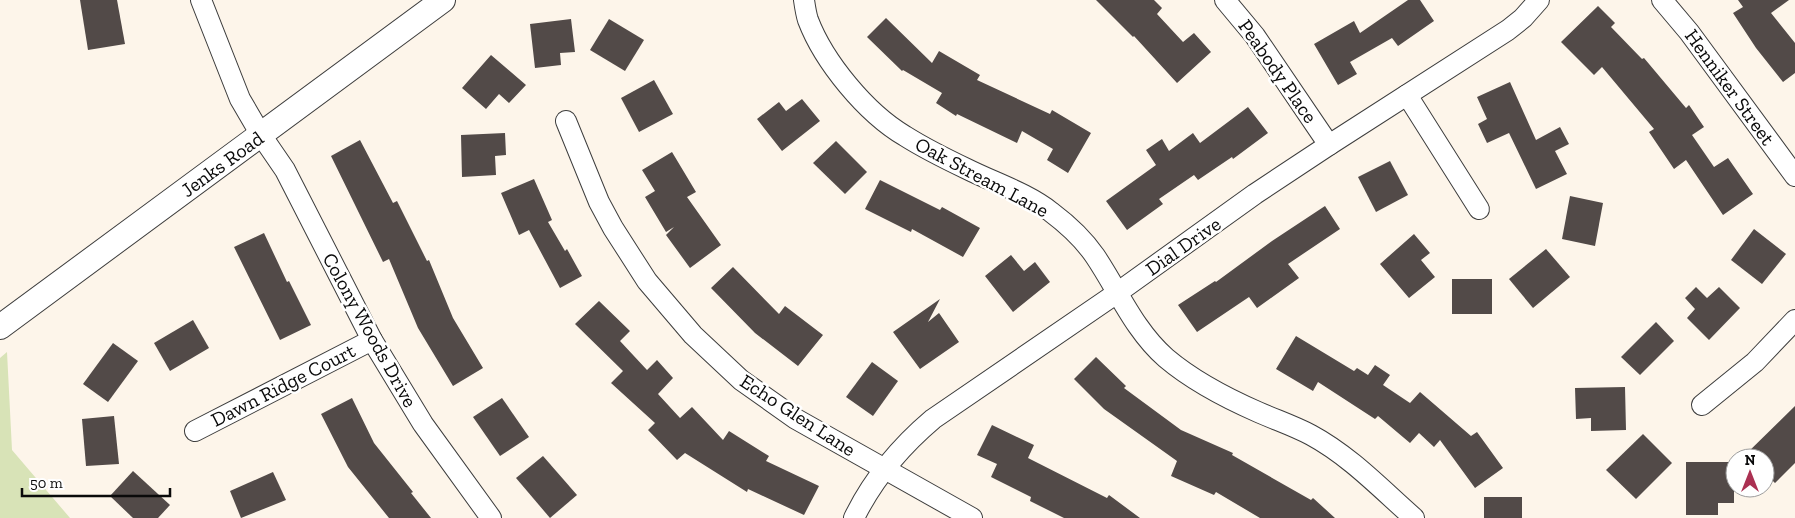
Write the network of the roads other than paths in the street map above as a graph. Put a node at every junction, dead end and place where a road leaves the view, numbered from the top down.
1 (201, 0) edge
2 (443, 0) edge
3 (804, 0) edge
4 (1225, 0) edge
5 (1538, 0) edge
6 (1662, 0) edge
7 (1407, 95) junction
8 (566, 121) dead end
9 (261, 135) junction
10 (1329, 145) junction
11 (1795, 176) edge
12 (1479, 209) dead end
13 (1117, 293) junction
14 (1795, 320) edge
15 (0, 327) edge
16 (372, 340) junction
17 (1702, 406) dead end
18 (195, 431) dead end
19 (883, 468) junction
20 (491, 518) edge
21 (854, 518) edge
22 (972, 518) edge
23 (1414, 518) edge

1 - 9 street, Colony Woods Drive
2 - 9 street, Jenks Road
3 - 13 street, Oak Stream Lane
4 - 10 street, Peabody Place
5 - 7 street, Dial Drive
6 - 11 street, Henniker Street
7 - 10 street, Dial Drive
7 - 12 street
8 - 19 street, Echo Glen Lane
9 - 15 street, Jenks Road
9 - 16 street, Colony Woods Drive
10 - 13 street, Dial Drive
13 - 19 street, Dial Drive
13 - 23 street, Oak Stream Lane
14 - 17 street
16 - 18 street, Dawn Ridge Court
16 - 20 street, Colony Woods Drive
19 - 21 street, Dial Drive
19 - 22 street, Echo Glen Lane

